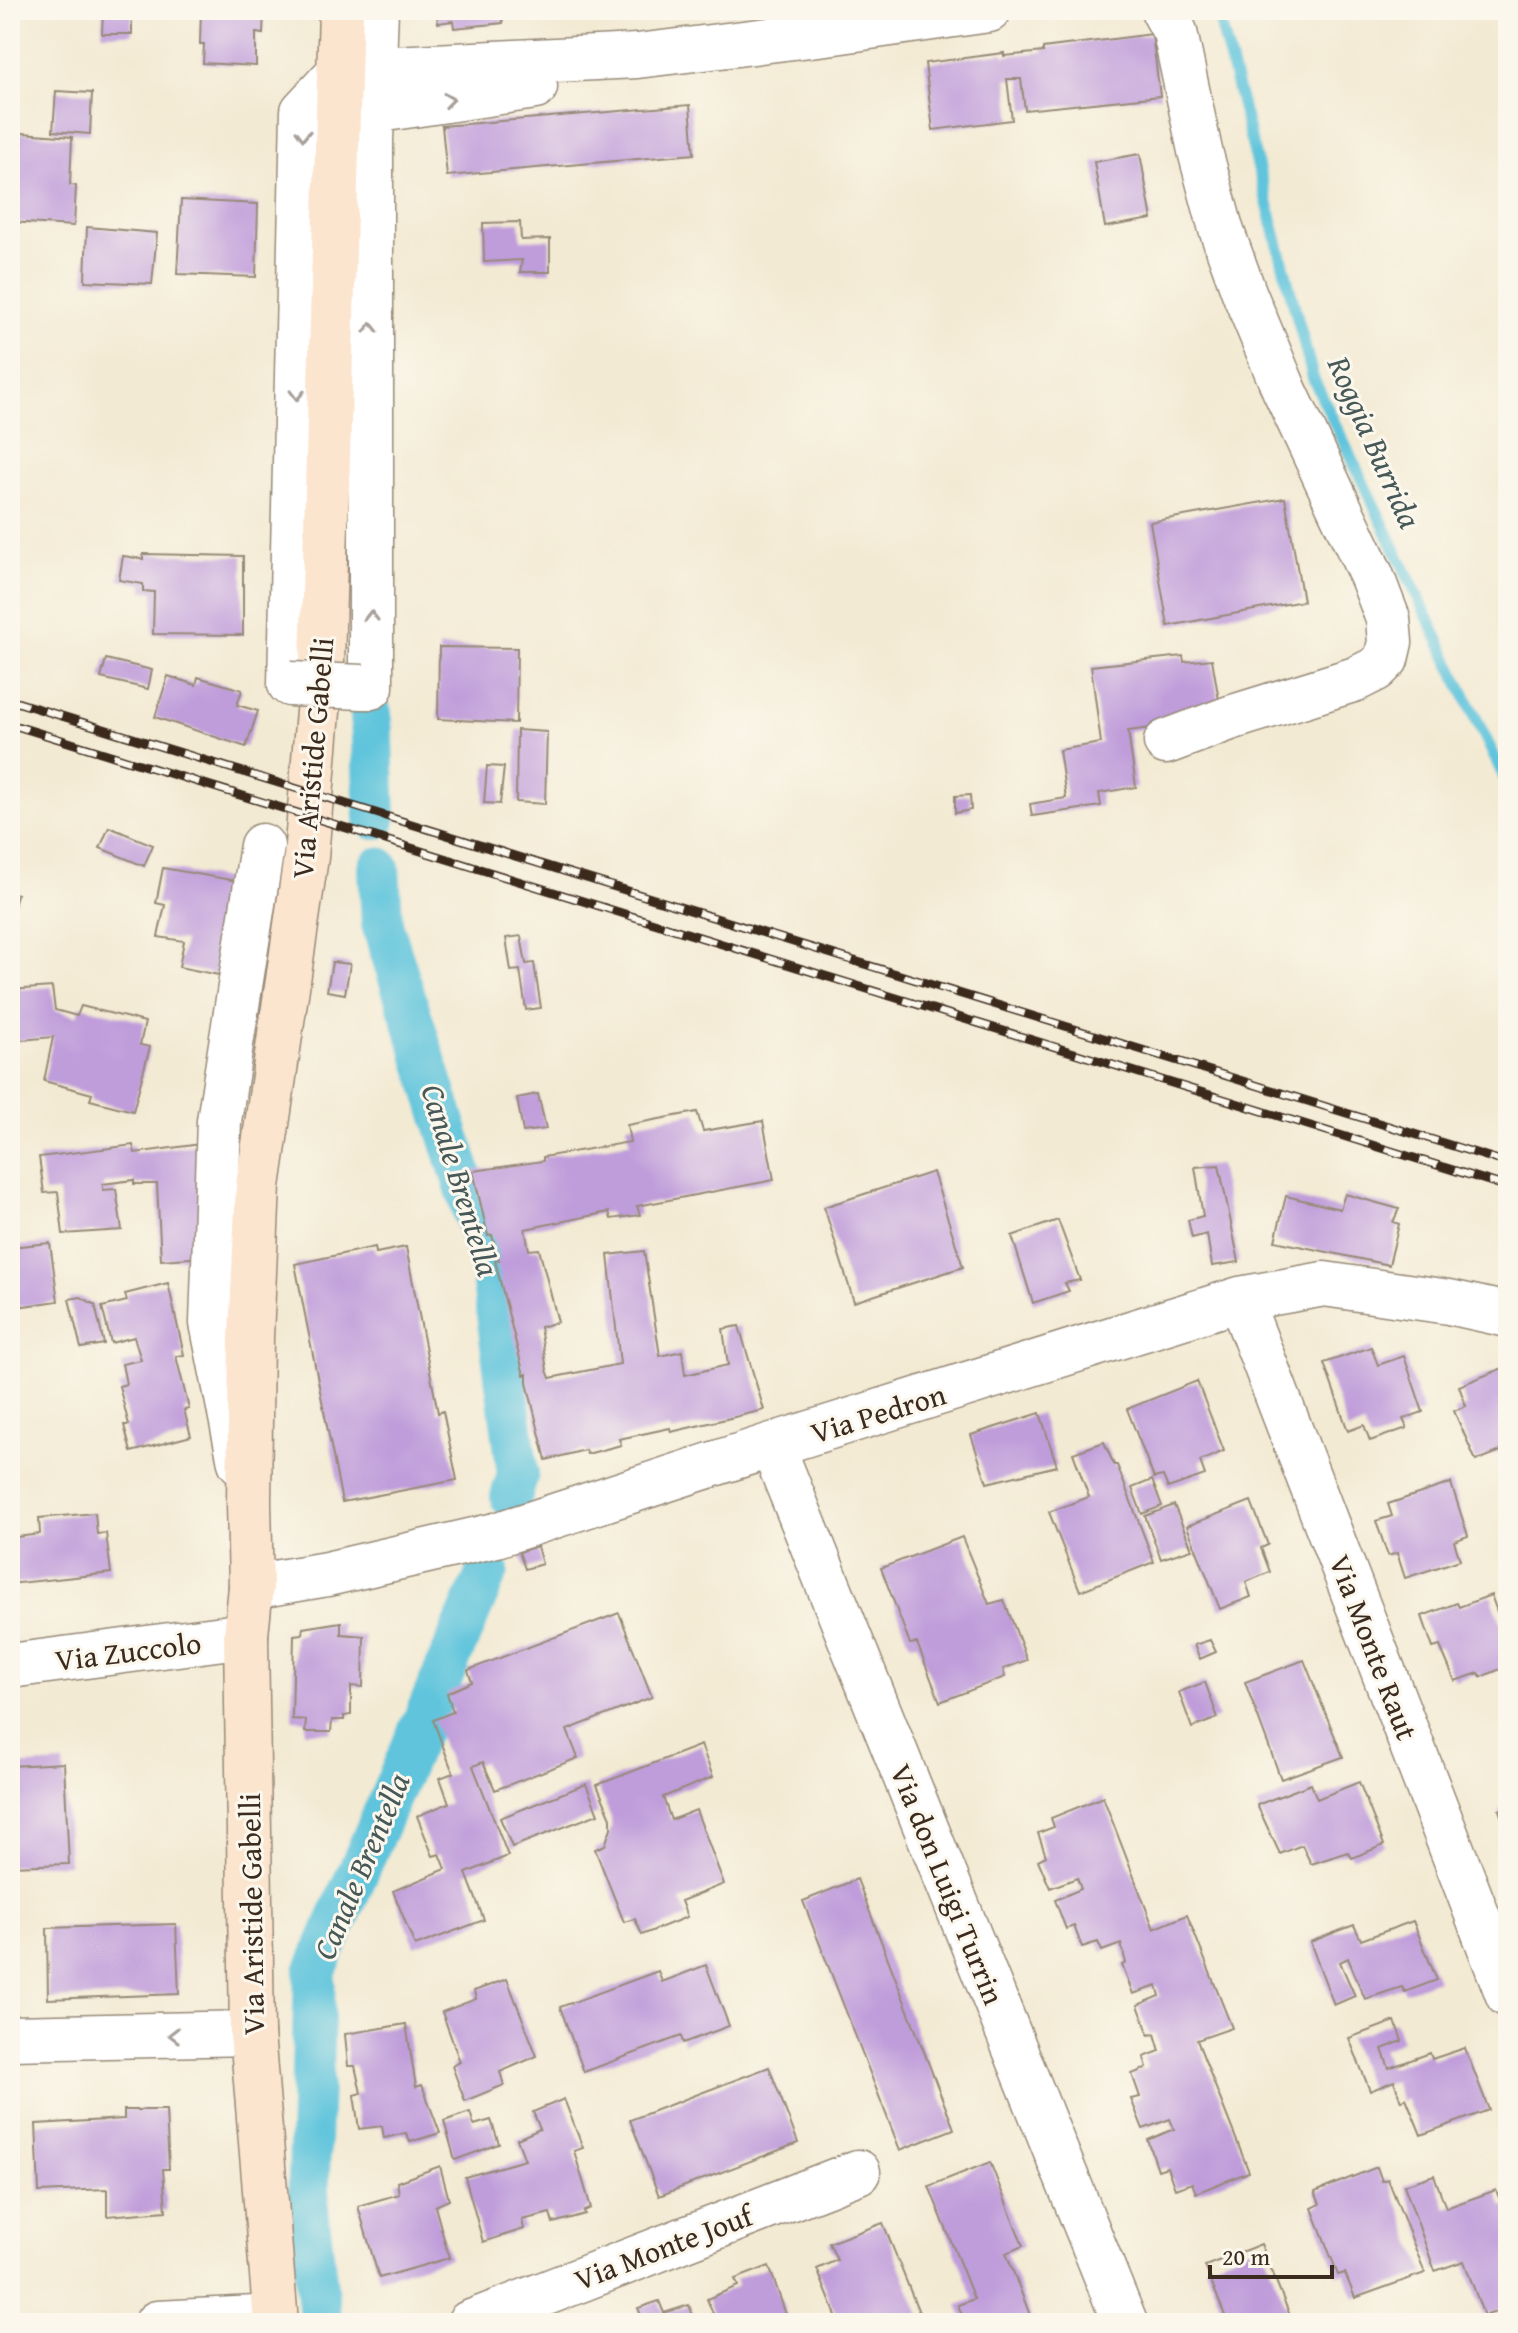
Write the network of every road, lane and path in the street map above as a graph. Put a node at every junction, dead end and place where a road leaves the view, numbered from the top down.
1 (341, 10) edge
2 (376, 10) edge
3 (989, 10) edge
4 (1163, 10) edge
5 (356, 90) junction
6 (1166, 742) dead end
7 (262, 846) dead end
8 (1240, 1299) junction
9 (1508, 1315) edge
10 (772, 1445) junction
11 (249, 1503) junction
12 (251, 1587) junction
13 (246, 1635) junction
14 (10, 1666) edge
15 (1508, 1995) edge
16 (252, 2033) junction
17 (10, 2038) edge
18 (858, 2172) dead end
19 (276, 2320) edge
20 (157, 2323) edge
21 (469, 2323) edge
22 (1125, 2323) edge

1 - 5 main road, Via Aristide Gabelli
2 - 5 street
3 - 5 street
4 - 6 street
5 -> 5 street, bridge
5 - 11 main road, Via Aristide Gabelli
7 - 11 street, Via Aristide Gabelli
8 - 9 street, Via Pedron
8 - 10 street, Via Pedron
8 - 15 street, Via Monte Raut
10 - 12 street, Via Pedron
10 - 22 street, Via don Luigi Turrin
11 - 12 main road, Via Aristide Gabelli
12 - 13 main road, Via Aristide Gabelli
13 - 14 street, Via Zuccolo
13 - 16 main road, Via Aristide Gabelli
16 -> 17 street
16 - 19 main road, Via Aristide Gabelli
18 - 21 street, Via Monte Jouf
19 - 20 street

